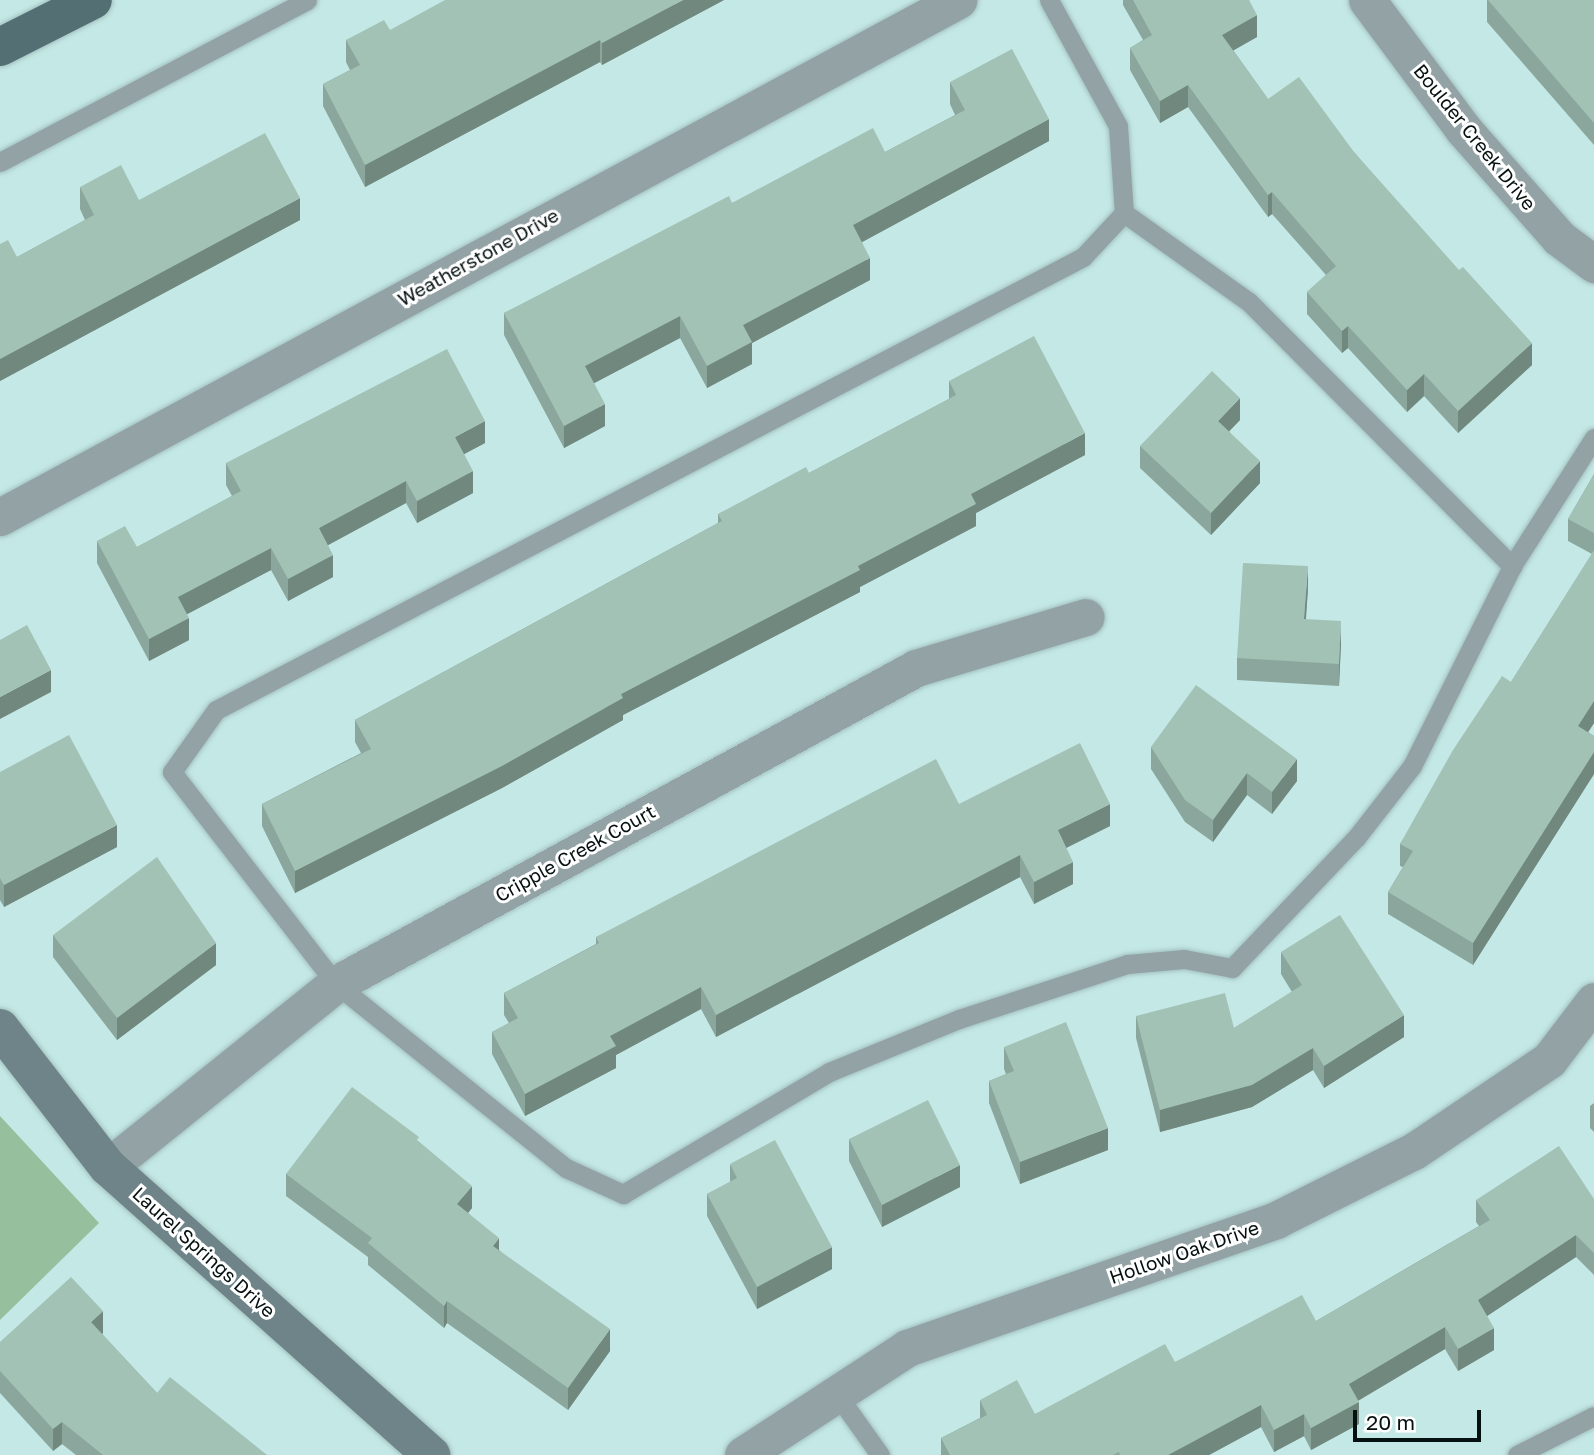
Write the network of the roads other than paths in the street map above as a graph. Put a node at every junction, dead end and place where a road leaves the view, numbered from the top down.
1 (93, 0) edge
2 (307, 0) edge
3 (958, 0) edge
4 (1049, 0) edge
5 (1367, 0) edge
6 (0, 47) edge
7 (0, 162) edge
8 (1124, 213) junction
9 (1594, 264) edge
10 (1594, 438) edge
11 (0, 517) edge
12 (1512, 566) junction
13 (1086, 617) dead end
14 (336, 984) junction
15 (1594, 1001) edge
16 (0, 1028) edge
17 (108, 1167) junction
18 (836, 1393) junction
19 (1594, 1416) edge
20 (431, 1455) edge
21 (743, 1455) edge
22 (880, 1455) edge
23 (1517, 1455) edge

1 - 6 main road
2 - 7 lane
3 - 11 street, Weatherstone Drive
4 - 8 lane
5 - 9 street, Boulder Creek Drive
8 - 12 lane
8 - 14 lane
10 - 12 lane
12 - 14 lane
13 - 14 street, Cripple Creek Court
14 - 17 street, Cripple Creek Court
15 - 18 street, Hollow Oak Drive
16 - 17 street, Laurel Springs Drive
17 - 20 street, Laurel Springs Drive
18 - 21 street, Hollow Oak Drive
18 - 22 lane
19 - 23 lane

